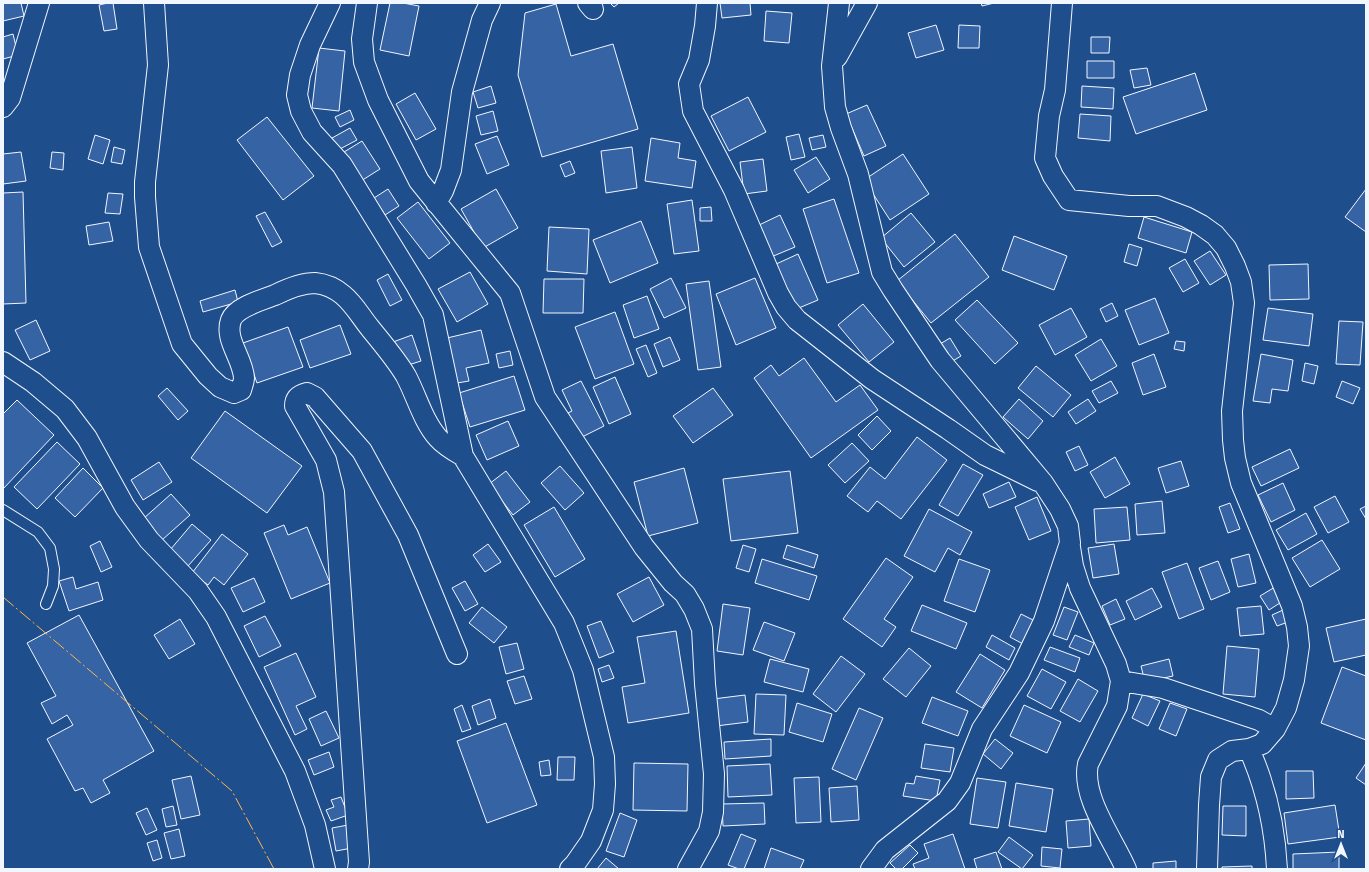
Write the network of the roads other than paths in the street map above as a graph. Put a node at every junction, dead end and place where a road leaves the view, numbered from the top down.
1 (39, 3) edge
2 (154, 3) edge
3 (330, 3) edge
4 (366, 3) edge
5 (490, 3) edge
6 (707, 3) edge
7 (839, 3) edge
8 (867, 3) edge
9 (1062, 3) edge
10 (832, 66) junction
11 (3, 108) edge
12 (436, 203) junction
13 (3, 362) edge
14 (463, 456) junction
15 (1043, 483) junction
16 (3, 510) edge
17 (1070, 543) junction
18 (46, 604) dead end
19 (457, 654) dead end
20 (1121, 681) junction
21 (1275, 729) junction
22 (1249, 749) junction
23 (325, 869) edge
24 (358, 869) edge
25 (570, 869) edge
26 (688, 869) edge
27 (871, 869) edge
28 (1126, 869) edge
29 (1206, 869) edge
30 (1277, 869) edge

1 - 11 street
2 - 14 street
3 - 14 street
4 - 12 street
5 - 12 street
6 - 15 street
7 - 10 street
8 - 10 street
9 - 21 street
10 - 15 street
12 - 26 street
13 - 23 street
14 - 25 street
15 - 17 street
16 - 18 lane
17 - 20 street
17 - 27 street
19 - 24 street
20 - 21 street
20 - 28 street
21 - 22 street
22 - 29 street
22 - 30 street

